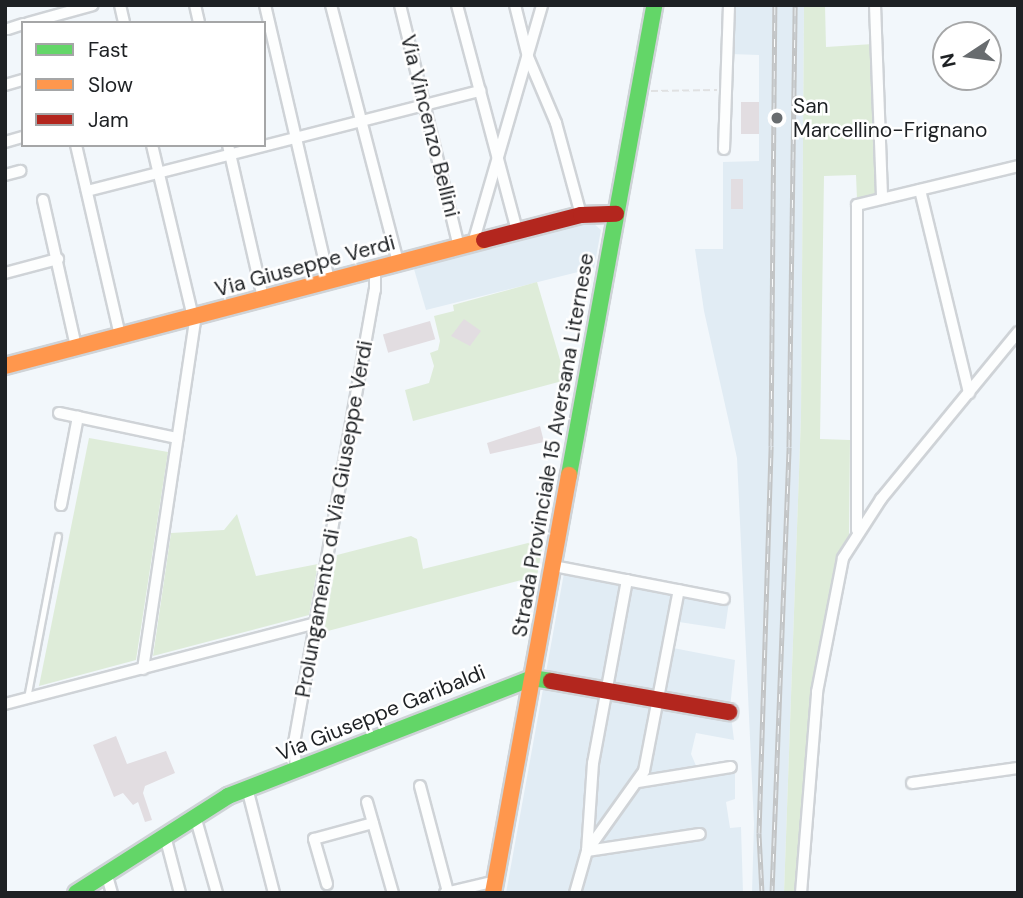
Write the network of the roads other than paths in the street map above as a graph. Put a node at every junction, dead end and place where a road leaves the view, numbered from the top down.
1 (93, 5) edge
2 (265, 5) edge
3 (331, 5) edge
4 (401, 5) edge
5 (457, 5) edge
6 (515, 5) edge
7 (542, 5) edge
8 (654, 5) edge
9 (729, 5) edge
10 (875, 5) edge
11 (47, 20) edge
12 (21, 25) edge
13 (8, 29) dead end
14 (528, 57) junction
15 (480, 91) junction
16 (425, 105) junction
17 (362, 121) junction
18 (296, 138) junction
19 (266, 143) edge
20 (76, 147) edge
21 (152, 147) edge
22 (724, 149) dead end
23 (229, 150) edge
24 (498, 158) junction
25 (1018, 166) edge
26 (20, 171) dead end
27 (158, 173) junction
28 (5, 175) edge
29 (920, 190) junction
30 (87, 191) junction
31 (882, 198) junction
32 (43, 200) dead end
33 (615, 214) junction
34 (581, 215) junction
35 (517, 231) junction
36 (466, 245) junction
37 (58, 259) junction
38 (398, 263) junction
39 (375, 268) junction
40 (5, 272) edge
41 (329, 281) junction
42 (263, 298) junction
43 (195, 316) junction
44 (1018, 332) edge
45 (120, 336) junction
46 (76, 347) junction
47 (6, 364) edge
48 (969, 393) junction
49 (59, 413) dead end
50 (78, 417) junction
51 (177, 438) junction
52 (61, 505) dead end
53 (857, 530) junction
54 (58, 536) dead end
55 (554, 566) junction
56 (626, 580) junction
57 (678, 590) junction
58 (724, 599) dead end
59 (315, 624) junction
60 (143, 668) junction
61 (532, 678) junction
62 (607, 690) junction
63 (27, 698) junction
64 (658, 700) junction
65 (5, 704) edge
66 (729, 712) dead end
67 (732, 766) dead end
68 (1018, 768) edge
69 (296, 769) junction
70 (638, 782) junction
71 (912, 783) dead end
72 (420, 786) dead end
73 (247, 788) junction
74 (367, 802) dead end
75 (195, 816) junction
76 (373, 823) junction
77 (700, 834) dead end
78 (165, 836) junction
79 (587, 851) junction
80 (107, 876) junction
81 (327, 884) dead end
82 (495, 887) edge
83 (446, 892) edge
84 (76, 893) edge
85 (112, 893) edge
86 (180, 893) edge
87 (216, 893) edge
88 (274, 893) edge
89 (393, 893) edge
90 (575, 893) edge
91 (801, 893) edge

1 - 11 street
2 - 18 street
3 - 17 street
4 - 16 street, Via Vincenzo Bellini
5 - 15 street
6 - 14 street
7 - 14 street
8 - 33 street, Strada Provinciale 15 Aversana Liternese
9 - 22 street
10 - 31 street
12 - 13 street
14 - 24 street
14 - 34 street
15 - 16 street
15 - 24 street
16 - 17 street
16 - 36 street, Via Vincenzo Bellini
17 - 18 street
17 - 38 street
18 - 19 street
18 - 41 street
20 - 30 street
21 - 27 street
23 - 27 street
23 - 42 street
24 - 35 street
24 - 36 street
25 - 29 street
26 - 28 street
27 - 30 street
27 - 43 street
29 - 31 street
29 - 48 street
30 - 45 street
31 - 53 street
32 - 37 street
33 - 34 street, Via Giuseppe Verdi
33 - 55 street, Strada Provinciale 15 Aversana Liternese
34 - 35 street, Via Giuseppe Verdi
35 - 36 street, Via Giuseppe Verdi
36 - 38 street, Via Giuseppe Verdi
37 - 40 street
37 - 46 street
38 - 39 street, Via Giuseppe Verdi
39 - 41 street, Via Giuseppe Verdi
39 - 59 street, Prolungamento di Via Giuseppe Verdi
41 - 42 street, Via Giuseppe Verdi
42 - 43 street, Via Giuseppe Verdi
43 - 45 street, Via Giuseppe Verdi
43 - 51 street
44 - 48 street
45 - 46 street, Via Giuseppe Verdi
46 - 47 street, Via Giuseppe Verdi
48 - 53 street
49 - 50 street
50 - 51 street
50 - 52 street
51 - 60 street
53 - 91 street
54 - 63 lane
55 - 56 street
55 - 61 street, Strada Provinciale 15 Aversana Liternese
56 - 57 street
56 - 62 street
57 - 58 street
57 - 64 street
59 - 60 street
59 - 69 street, Prolungamento di Via Giuseppe Verdi
60 - 63 street
61 - 62 street
61 - 69 street, Via Giuseppe Garibaldi
61 - 82 street, Strada Provinciale 15 Aversana Liternese
62 - 64 street
62 - 79 street
63 - 65 street
64 - 66 street
64 - 70 street
67 - 70 street
68 - 71 street
69 - 73 street, Via Giuseppe Garibaldi
70 - 79 street
72 - 83 street
73 - 75 street, Via Giuseppe Garibaldi
73 - 88 street
74 - 76 street
75 - 78 street, Via Giuseppe Garibaldi
75 - 87 street
76 - 81 street
76 - 89 street
77 - 79 street
78 - 80 street, Via Giuseppe Garibaldi
78 - 86 street
79 - 90 street
80 - 84 street, Via Giuseppe Garibaldi
80 - 85 street
82 - 83 street

